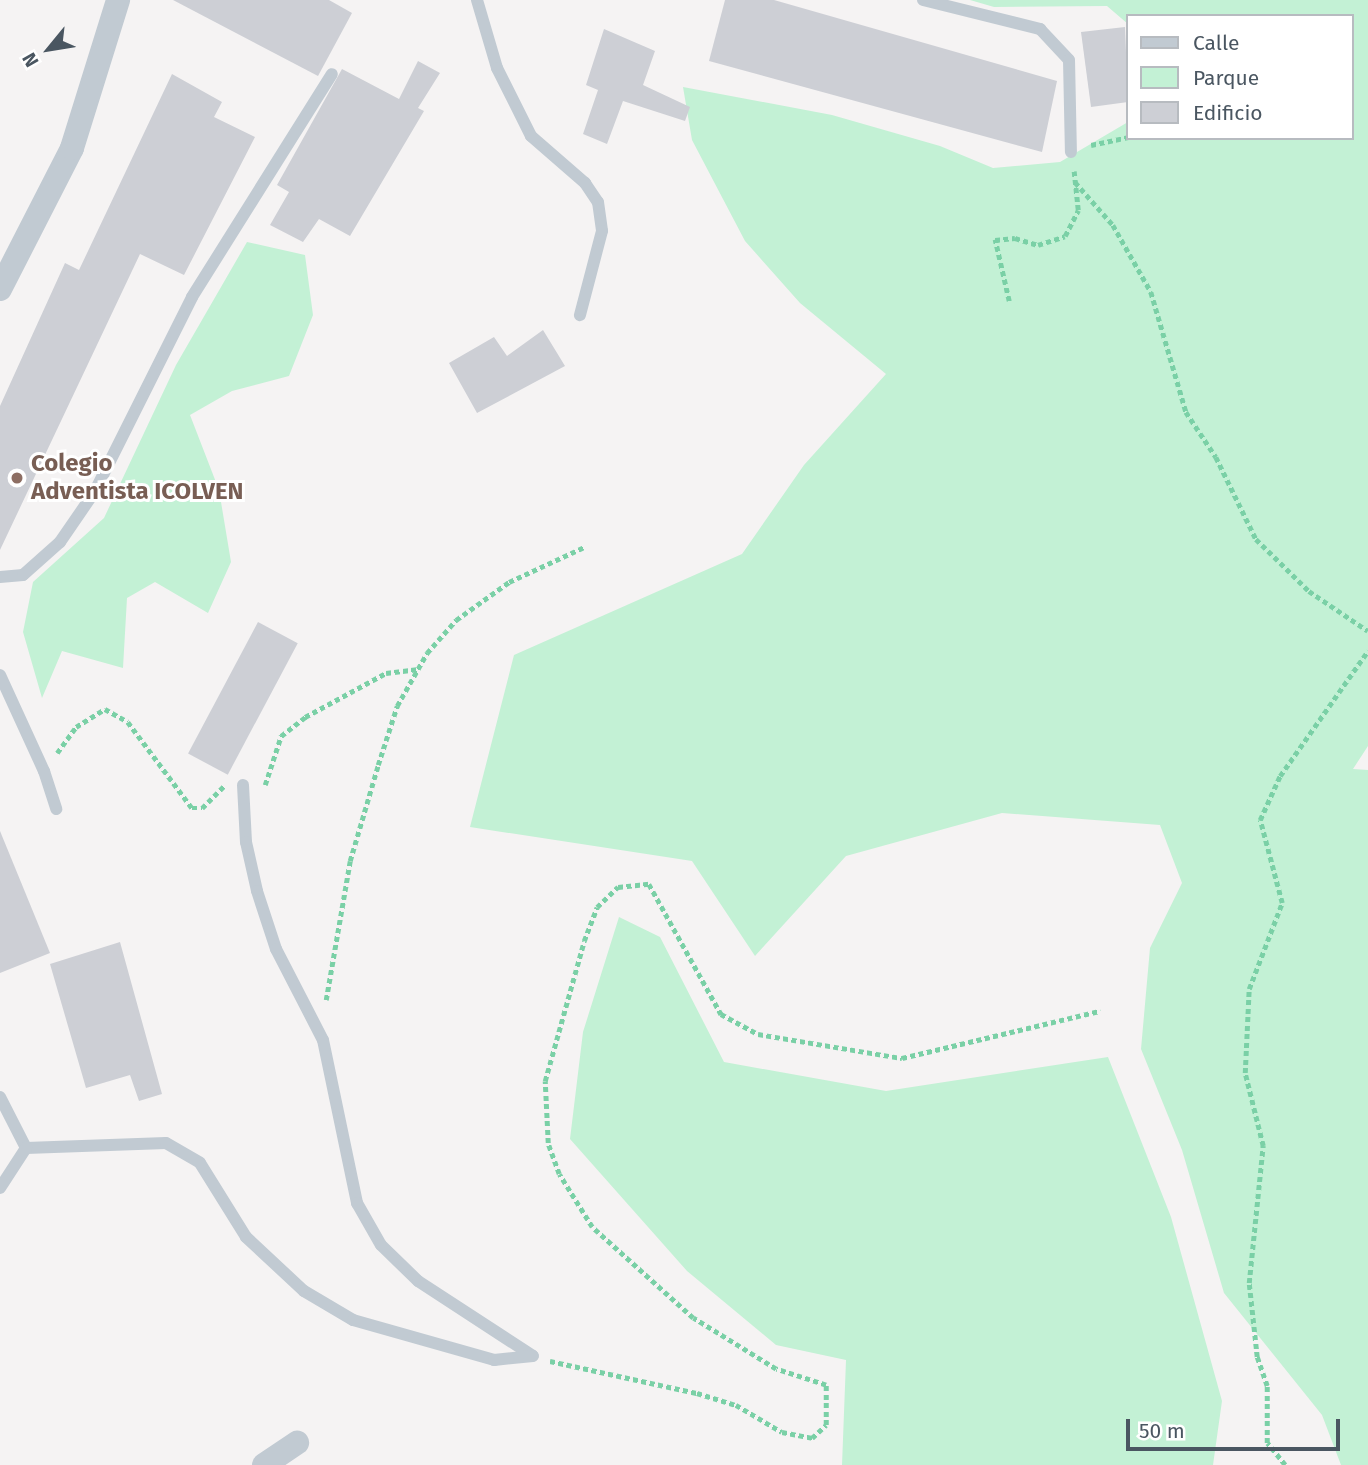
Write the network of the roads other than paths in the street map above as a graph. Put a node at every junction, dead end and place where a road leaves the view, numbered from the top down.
1 (118, 0) edge
2 (477, 0) edge
3 (923, 0) edge
4 (332, 74) dead end
5 (1071, 152) road end
6 (0, 289) edge
7 (580, 314) dead end
8 (0, 577) edge
9 (0, 675) edge
10 (243, 785) road end
11 (56, 809) dead end
12 (0, 1097) edge
13 (26, 1148) junction
14 (0, 1188) edge
15 (297, 1443) dead end
16 (264, 1465) edge

1 - 6 street
2 - 7 lane
3 - 5 lane
4 - 8 lane
9 - 11 lane
10 - 13 lane
12 - 13 lane
13 - 14 lane
15 - 16 street

